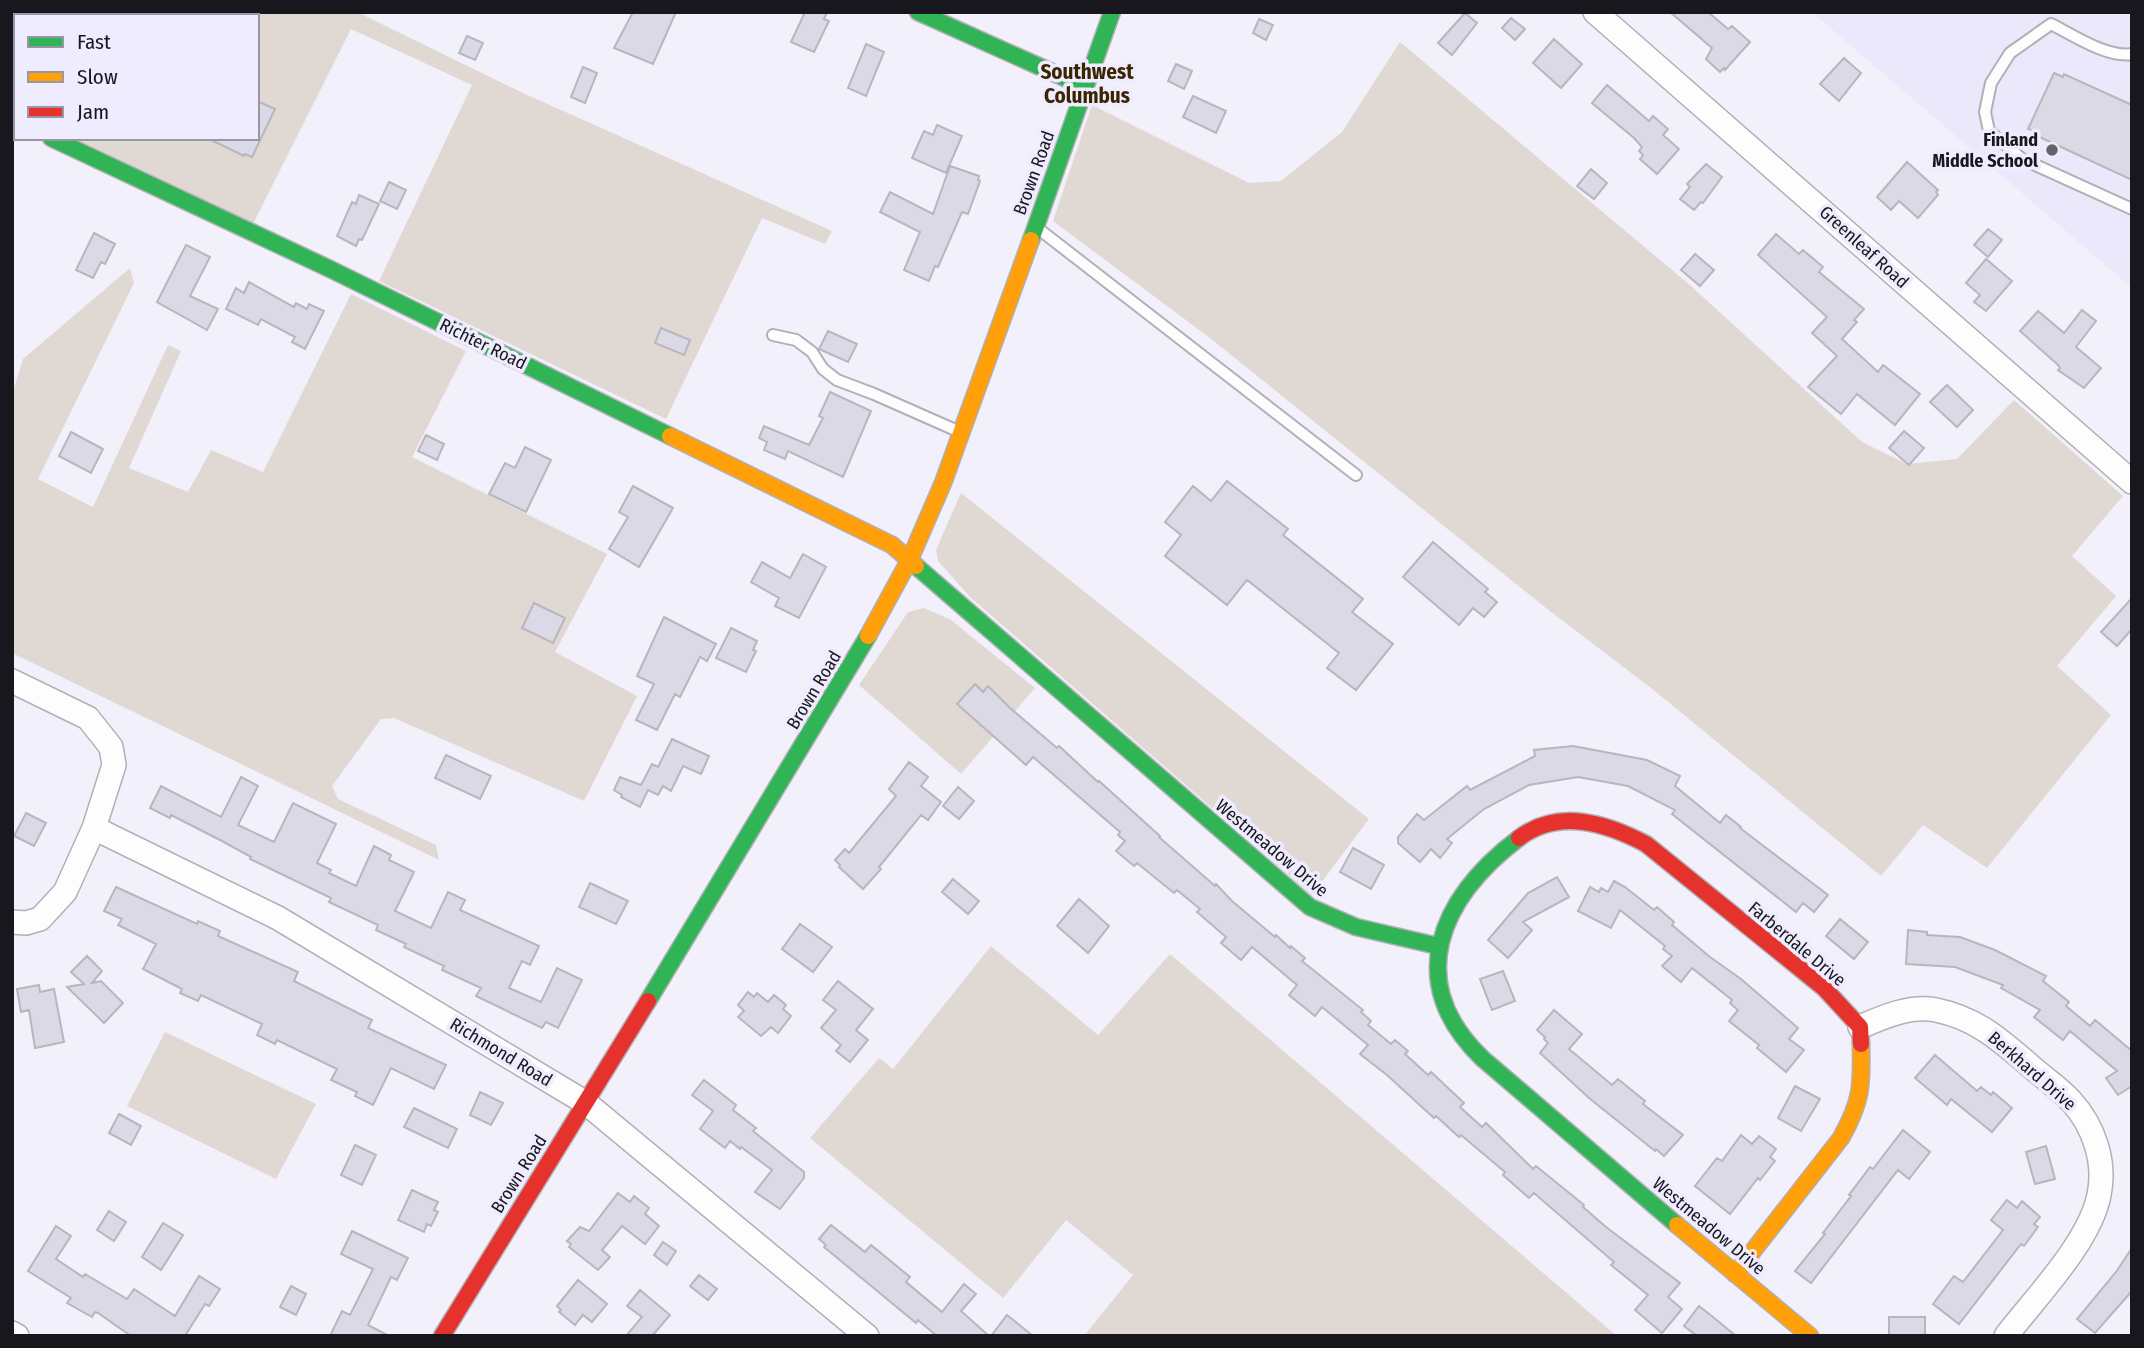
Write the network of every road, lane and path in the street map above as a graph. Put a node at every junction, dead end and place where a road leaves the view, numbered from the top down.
1 (918, 12) edge
2 (1112, 12) edge
3 (1595, 12) edge
4 (2132, 54) edge
5 (1086, 87) junction
6 (55, 140) edge
7 (2132, 209) edge
8 (1035, 226) junction
9 (772, 335) dead end
10 (962, 433) junction
11 (1356, 475) dead end
12 (2132, 482) edge
13 (910, 559) junction
14 (12, 681) edge
15 (94, 828) junction
16 (12, 922) edge
17 (1438, 946) junction
18 (1860, 1027) junction
19 (586, 1103) junction
20 (1735, 1274) junction
21 (12, 1333) edge
22 (443, 1335) edge
23 (17, 1336) edge
24 (867, 1336) edge
25 (1810, 1336) edge
26 (2006, 1336) edge

1 - 5 street
2 - 5 street, Brown Road
3 - 12 street, Greenleaf Road
4 - 7 lane
5 - 8 street, Brown Road
6 - 13 street, Richter Road
8 - 10 street, Brown Road
8 - 11 lane
9 - 10 lane
10 - 13 street, Brown Road
13 - 17 street, Westmeadow Drive
13 - 19 street, Brown Road
14 - 15 street
15 - 16 street
15 - 19 street, Richmond Road
17 - 18 street, Farberdale Drive
17 - 20 street, Westmeadow Drive
18 - 20 street
18 - 26 street, Berkhard Drive
19 - 22 street, Brown Road
19 - 24 street, Richmond Road
20 - 25 street, Westmeadow Drive
21 - 23 street

